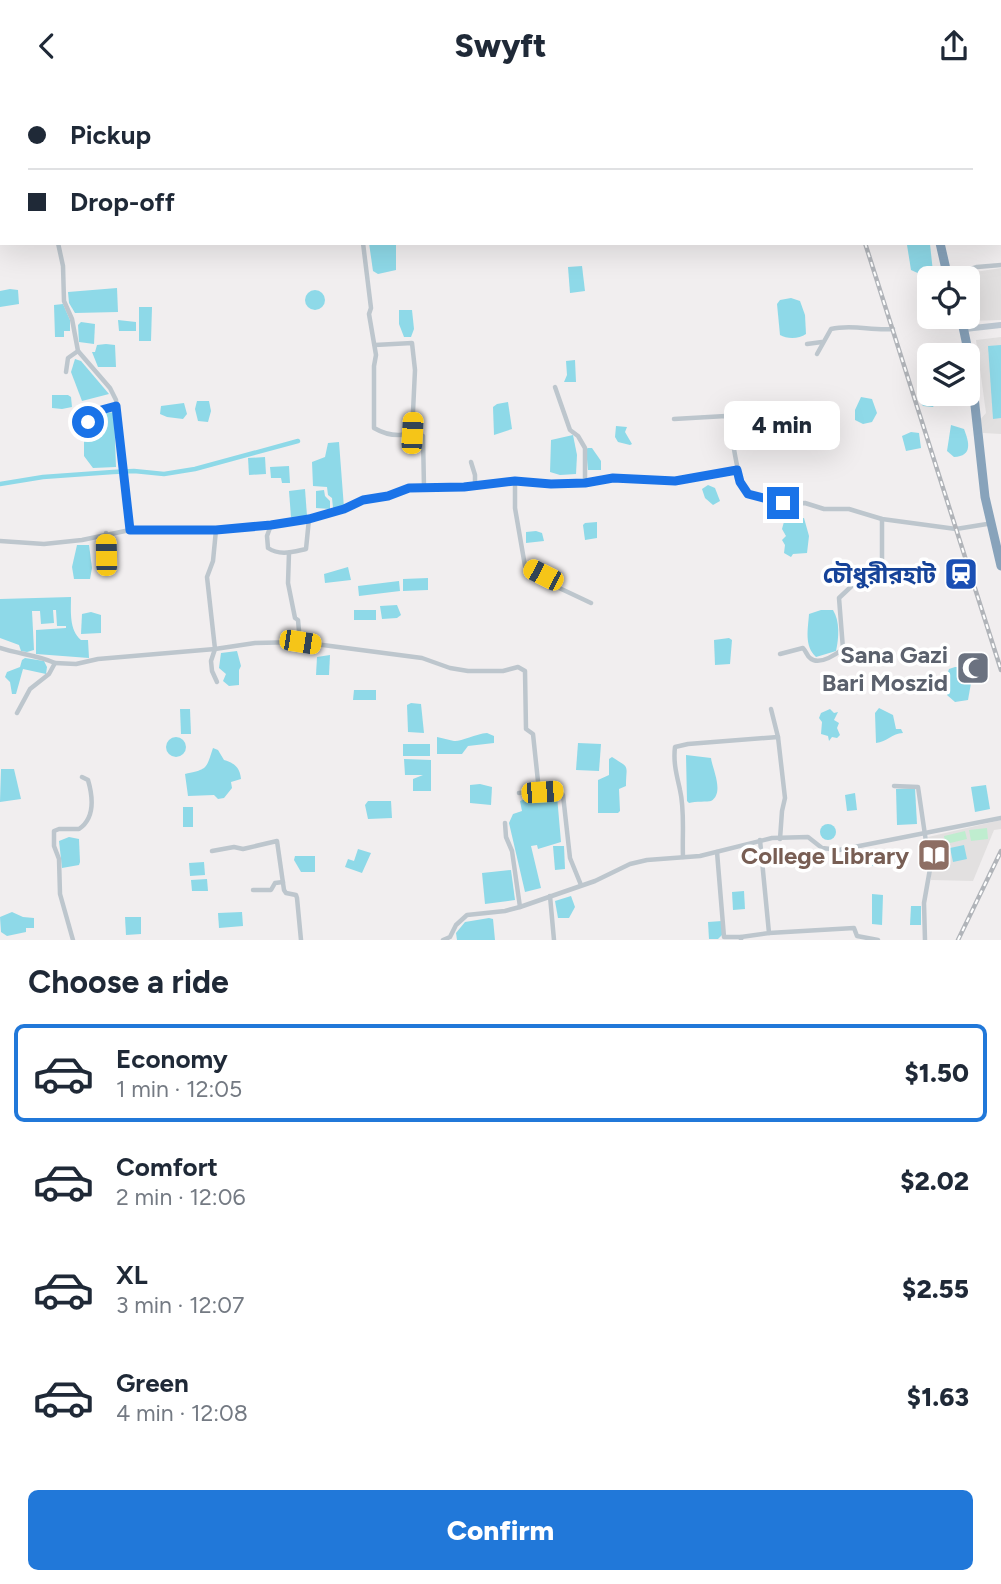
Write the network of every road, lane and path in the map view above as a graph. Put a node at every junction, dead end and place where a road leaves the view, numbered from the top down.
1 (58, 245) edge
2 (363, 245) edge
3 (943, 245) edge
4 (1001, 265) edge
5 (948, 266) edge
6 (980, 267) edge
7 (1001, 325) edge
8 (980, 327) edge
9 (893, 329) dead end
10 (965, 329) edge
11 (823, 342) junction
12 (807, 344) dead end
13 (374, 345) junction
14 (78, 351) junction
15 (817, 354) dead end
16 (66, 372) dead end
17 (555, 387) dead end
18 (116, 406) junction
19 (972, 406) edge
20 (674, 419) dead end
21 (74, 429) dead end
22 (412, 433) junction
23 (471, 462) dead end
24 (737, 470) junction
25 (515, 481) junction
26 (585, 483) junction
27 (475, 485) junction
28 (424, 488) junction
29 (309, 519) junction
30 (882, 519) junction
31 (987, 524) junction
32 (271, 525) junction
33 (130, 530) junction
34 (216, 530) junction
35 (106, 533) junction
36 (0, 541) edge
37 (289, 553) junction
38 (106, 555) dead end
39 (1001, 566) edge
40 (1001, 578) edge
41 (591, 603) dead end
42 (300, 642) junction
43 (0, 648) edge
44 (215, 649) junction
45 (780, 654) dead end
46 (55, 663) junction
47 (217, 682) dead end
48 (771, 709) dead end
49 (17, 713) dead end
50 (778, 737) junction
51 (82, 777) dead end
52 (894, 786) dead end
53 (538, 791) junction
54 (519, 793) dead end
55 (1001, 818) edge
56 (505, 823) dead end
57 (924, 835) junction
58 (780, 839) junction
59 (760, 840) junction
60 (212, 851) dead end
61 (717, 852) junction
62 (682, 857) junction
63 (283, 882) junction
64 (581, 885) junction
65 (253, 890) dead end
66 (550, 896) junction
67 (520, 907) junction
68 (769, 933) junction
69 (741, 938) edge
70 (73, 940) edge
71 (301, 940) edge
72 (443, 940) edge
73 (554, 940) edge
74 (878, 940) edge
75 (925, 940) edge

1 - 14 street
2 - 13 street
3 - 5 highway
4 - 6 street
7 - 8 street
9 - 11 street
10 - 39 highway
11 - 12 street
11 - 15 street
13 - 22 street
13 - 22 street
14 - 16 street
14 - 18 street
17 - 26 street
18 - 21 street
18 - 33 street
19 - 31 highway
20 - 24 street
22 - 28 street
23 - 27 street
24 - 26 street
24 - 30 street
25 - 26 street
25 - 27 street
25 - 41 street
27 - 28 street
28 - 29 street
29 - 32 street
29 - 37 street
30 - 31 street
30 - 45 street
31 - 40 highway
32 - 34 street
32 - 37 street
33 - 34 street
33 - 35 street
34 - 44 street
35 - 36 street
35 - 38 street
37 - 42 street
42 - 44 street
42 - 53 street
43 - 46 street
44 - 46 street
44 - 47 street
46 - 49 street
48 - 50 street
50 - 58 street
50 - 62 street
51 - 70 street
52 - 57 street
53 - 54 street
53 - 64 street
55 - 57 street
56 - 67 street
57 - 58 street
57 - 75 street
58 - 59 street
59 - 61 street
59 - 68 street
60 - 63 street
61 - 62 street
61 - 69 street
62 - 64 street
63 - 65 street
63 - 71 street
64 - 66 street
66 - 67 street
66 - 73 street
67 - 72 street
68 - 69 street
68 - 74 street

